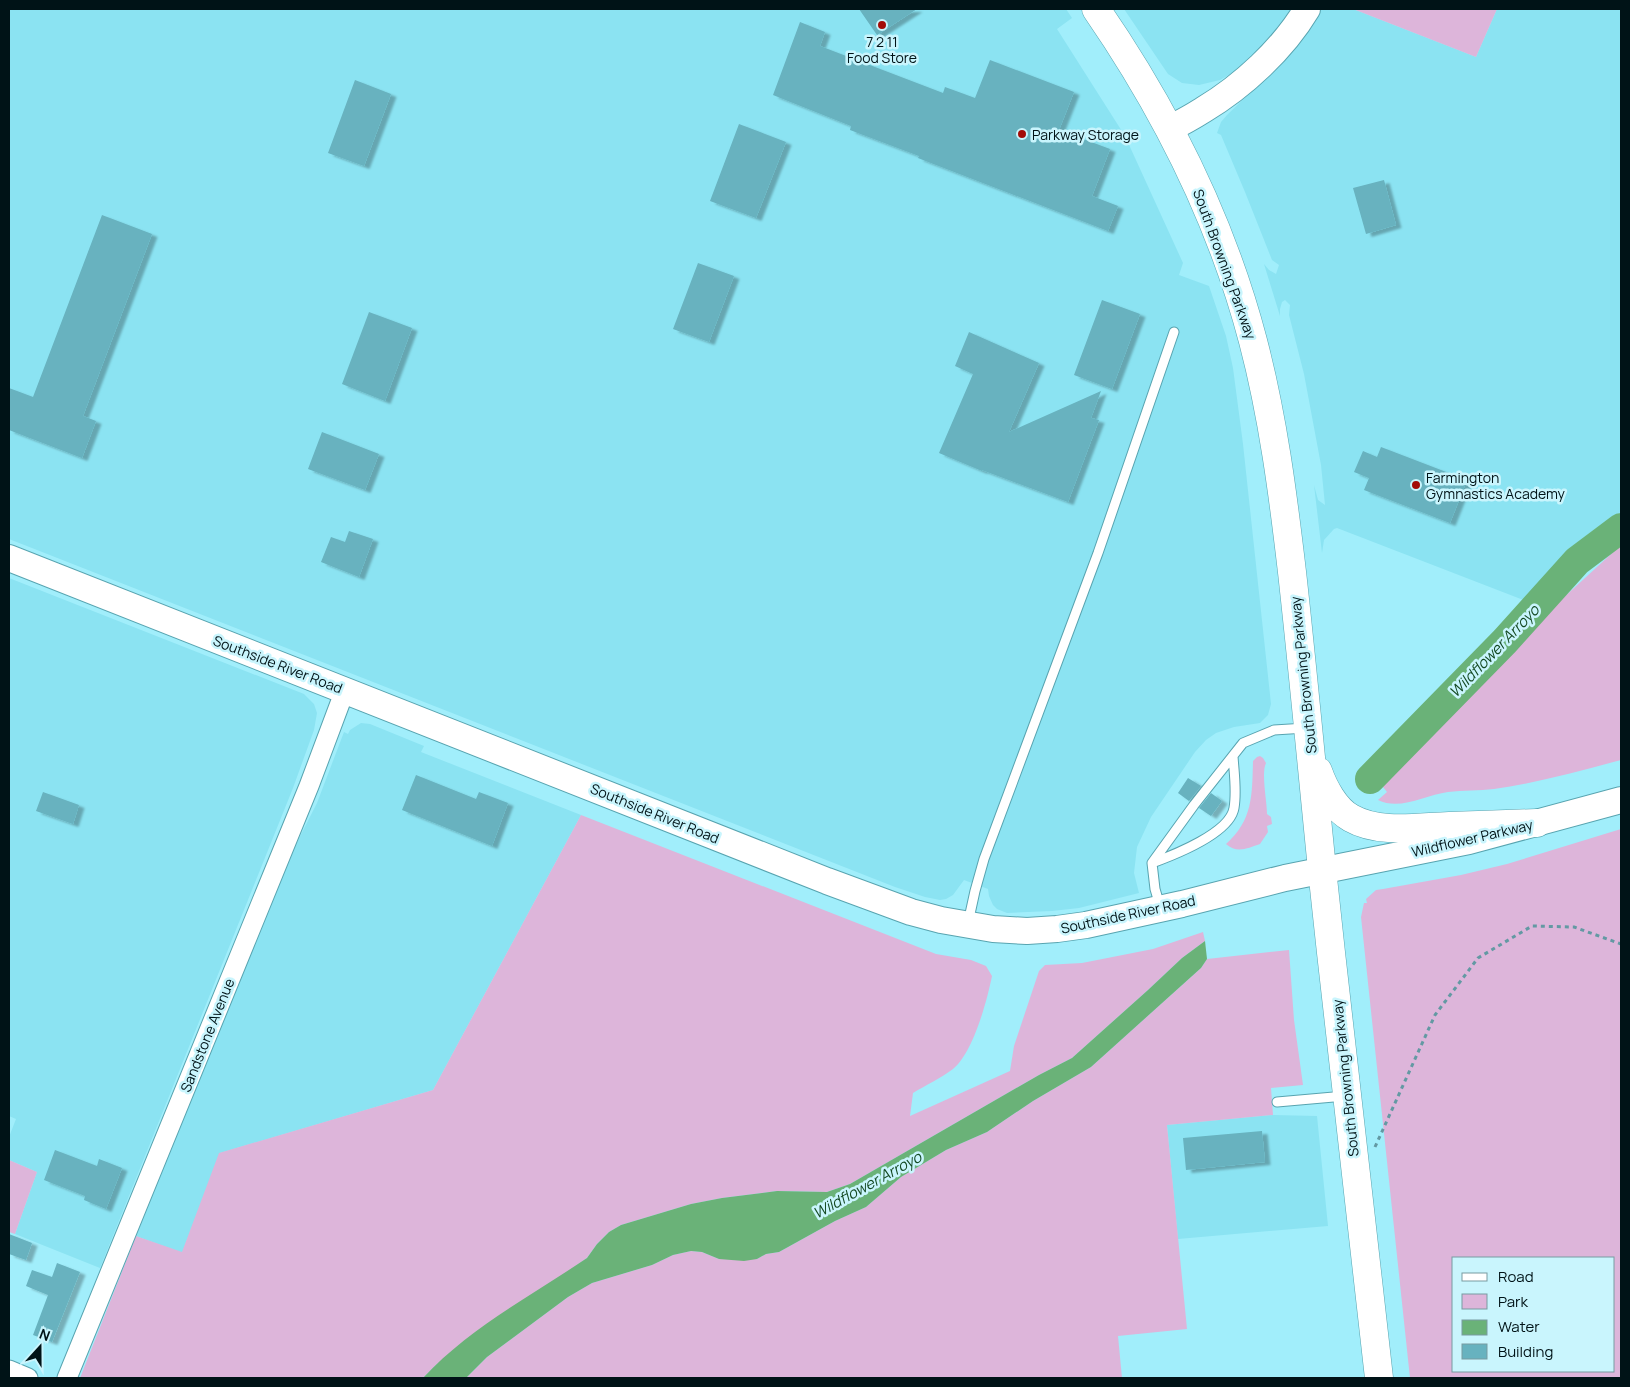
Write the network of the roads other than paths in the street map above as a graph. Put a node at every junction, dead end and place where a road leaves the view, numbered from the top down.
1 (1096, 9) edge
2 (1307, 9) edge
3 (1169, 129) junction
4 (1174, 332) dead end
5 (9, 558) edge
6 (345, 690) junction
7 (1309, 728) junction
8 (1312, 754) junction
9 (1233, 756) junction
10 (1621, 800) edge
11 (1537, 823) junction
12 (1152, 863) junction
13 (1322, 870) junction
14 (1161, 908) junction
15 (968, 925) junction
16 (1347, 1096) junction
17 (1277, 1102) dead end
18 (9, 1370) edge
19 (28, 1378) edge
20 (66, 1378) edge
21 (1379, 1378) edge

1 - 3 highway, South Browning Parkway
2 - 3 main road
3 - 7 highway, South Browning Parkway
4 - 15 lane
5 - 6 main road, Southside River Road
6 - 15 main road, Southside River Road
6 - 20 street, Sandstone Avenue
7 - 8 highway, South Browning Parkway
7 - 9 lane
8 - 11 highway
8 - 13 highway, South Browning Parkway
9 - 12 lane
9 - 12 lane
10 - 11 main road, Wildflower Parkway
11 - 13 main road, Wildflower Parkway
12 - 14 lane
13 - 14 main road, Southside River Road
13 - 16 highway, South Browning Parkway
14 - 15 main road, Southside River Road
16 - 17 lane
16 - 21 highway, South Browning Parkway
18 - 19 street

